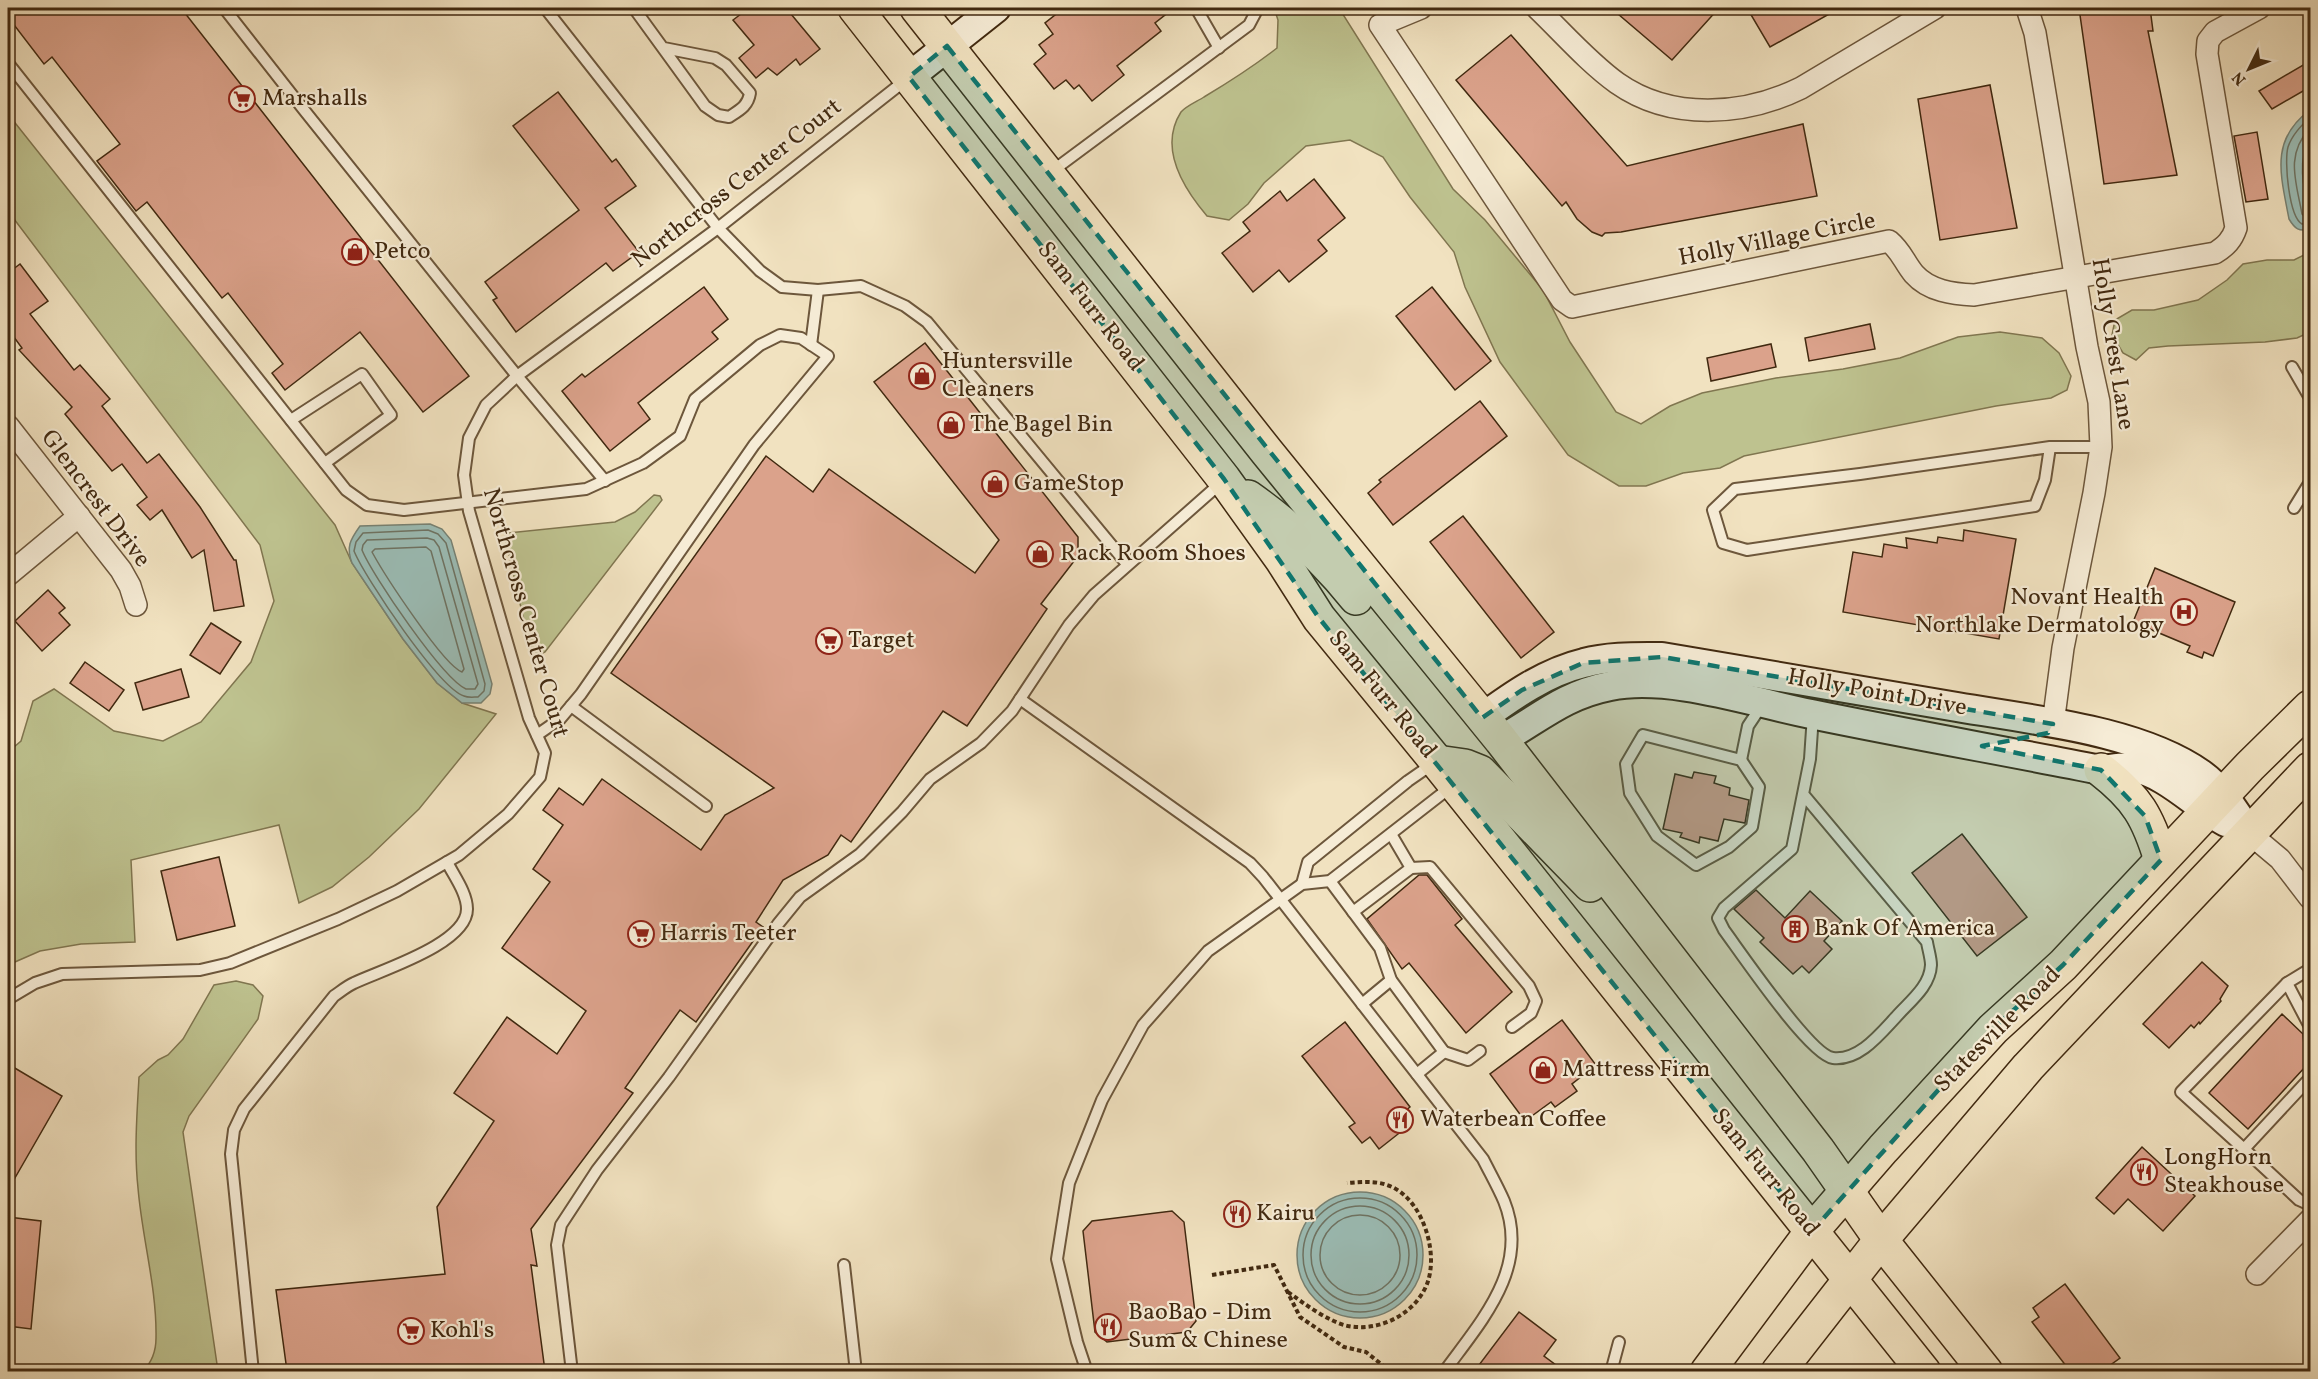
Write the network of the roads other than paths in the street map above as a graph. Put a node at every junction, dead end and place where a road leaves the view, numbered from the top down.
1 (224, 8) edge
2 (545, 8) edge
3 (855, 8) edge
4 (917, 8) edge
5 (996, 8) edge
6 (1196, 8) edge
7 (1258, 8) edge
8 (1421, 8) edge
9 (1537, 8) edge
10 (1935, 8) edge
11 (2027, 8) edge
12 (2259, 8) edge
13 (636, 10) dead end
14 (947, 46) junction
15 (664, 48) junction
16 (1219, 48) junction
17 (8, 63) edge
18 (909, 76) junction
19 (1048, 174) junction
20 (718, 228) junction
21 (2076, 277) junction
22 (818, 290) junction
23 (811, 345) junction
24 (2292, 367) dead end
25 (517, 376) junction
26 (2310, 398) edge
27 (291, 420) junction
28 (8, 426) edge
29 (2050, 447) junction
30 (2101, 447) junction
31 (325, 463) junction
32 (1224, 479) junction
33 (605, 481) junction
34 (2310, 482) edge
35 (468, 502) junction
36 (2294, 508) dead end
37 (79, 516) junction
38 (1127, 564) junction
39 (8, 575) edge
40 (136, 605) dead end
41 (1020, 699) junction
42 (1763, 704) junction
43 (571, 706) junction
44 (2310, 707) edge
45 (1813, 714) junction
46 (2053, 724) junction
47 (1491, 729) junction
48 (537, 735) junction
49 (1741, 760) junction
50 (2310, 769) edge
51 (2102, 770) junction
52 (1446, 773) junction
53 (1803, 794) junction
54 (2216, 804) junction
55 (706, 806) dead end
56 (2249, 833) junction
57 (1391, 834) junction
58 (2162, 860) junction
59 (447, 862) junction
60 (1411, 868) junction
61 (1330, 881) junction
62 (1302, 884) junction
63 (2310, 898) edge
64 (1280, 900) junction
65 (1353, 912) junction
66 (2310, 969) edge
67 (1391, 980) junction
68 (2287, 983) junction
69 (8, 999) edge
70 (1362, 1004) junction
71 (1709, 1011) junction
72 (1512, 1027) dead end
73 (2310, 1028) edge
74 (1480, 1051) dead end
75 (1444, 1052) junction
76 (1417, 1074) junction
77 (2310, 1078) edge
78 (2244, 1149) junction
79 (1847, 1191) junction
80 (2310, 1205) edge
81 (2310, 1220) edge
82 (1812, 1231) junction
83 (1881, 1240) junction
84 (844, 1265) dead end
85 (2258, 1275) dead end
86 (1851, 1279) junction
87 (1619, 1342) dead end
88 (253, 1371) edge
89 (572, 1371) edge
90 (856, 1371) edge
91 (1087, 1371) edge
92 (1444, 1371) edge
93 (1611, 1371) edge
94 (1707, 1371) edge
95 (1778, 1371) edge
96 (1924, 1371) edge
97 (1986, 1371) edge

1 - 25 lane
2 - 20 lane
3 - 18 main road, Sam Furr Road
4 - 14 main road, Sam Furr Road
5 - 14 main road
6 - 16 lane
7 - 16 lane
8 - 21 street, Holly Village Circle
9 - 10 street
11 - 21 street, Holly Crest Lane
12 - 21 street, Holly Village Circle
13 - 15 lane
14 - 18 main road
14 - 19 main road, Sam Furr Road
15 - 15 lane
16 - 19 lane
17 - 27 lane
18 - 20 lane, Northcross Center Court
18 - 32 main road, Sam Furr Road
19 - 47 main road, Sam Furr Road
20 - 22 lane
20 - 25 lane, Northcross Center Court
21 - 30 street, Holly Crest Lane
22 - 23 lane
22 - 38 lane
23 - 33 lane
23 - 43 lane
24 - 26 lane
25 - 33 lane
25 - 35 lane, Northcross Center Court
27 - 31 lane
27 - 31 lane
28 - 37 street, Glencrest Drive
29 - 29 lane
29 - 30 lane
30 - 46 street, Holly Crest Lane
31 - 35 lane
32 - 38 lane
32 - 47 main road
32 - 52 main road, Sam Furr Road
33 - 35 lane
34 - 36 lane
35 - 48 lane, Northcross Center Court
37 - 39 street
37 - 40 street, Glencrest Drive
38 - 41 lane
41 - 64 lane
41 - 89 lane
42 - 45 main road, Holly Point Drive
42 - 47 main road, Holly Point Drive
42 - 49 lane
43 - 48 lane
43 - 55 lane
44 - 54 main road, Statesville Road
45 - 46 main road
45 - 51 main road, Holly Point Drive
45 - 53 lane
46 - 47 main road, Holly Point Drive
46 - 54 main road, Holly Point Drive
47 - 71 main road, Sam Furr Road
48 - 59 lane, Northcross Center Court
49 - 49 lane
50 - 56 main road, Statesville Road
51 - 54 main road, Holly Point Drive
51 - 58 main road
52 - 57 lane
52 - 62 lane
52 - 71 main road
52 - 82 main road, Sam Furr Road
53 - 53 lane
54 - 56 main road, Holly Point Drive
54 - 58 main road, Statesville Road
56 - 63 street, Holly Point Drive
56 - 83 main road, Statesville Road
57 - 60 lane
57 - 61 lane
58 - 79 main road, Statesville Road
59 - 69 lane, Northcross Center Court
59 - 88 lane
60 - 65 lane
60 - 72 lane
61 - 62 lane
61 - 65 lane
62 - 64 lane
64 - 70 lane
64 - 91 lane
65 - 67 lane
66 - 68 lane
67 - 70 lane
67 - 75 lane
68 - 73 lane
68 - 78 lane
70 - 76 lane
71 - 79 main road, Sam Furr Road
74 - 75 lane
75 - 76 lane
76 - 92 lane
77 - 78 lane
78 - 80 lane
79 - 82 main road, Statesville Road
79 - 83 main road, Sam Furr Road
81 - 85 street
82 - 86 main road, Sam Furr Road
82 - 94 main road, Statesville Road
83 - 86 main road, Statesville Road
83 - 97 main road, Sam Furr Road
84 - 90 lane
86 - 95 main road, Statesville Road
86 - 96 main road, Sam Furr Road
87 - 93 lane

